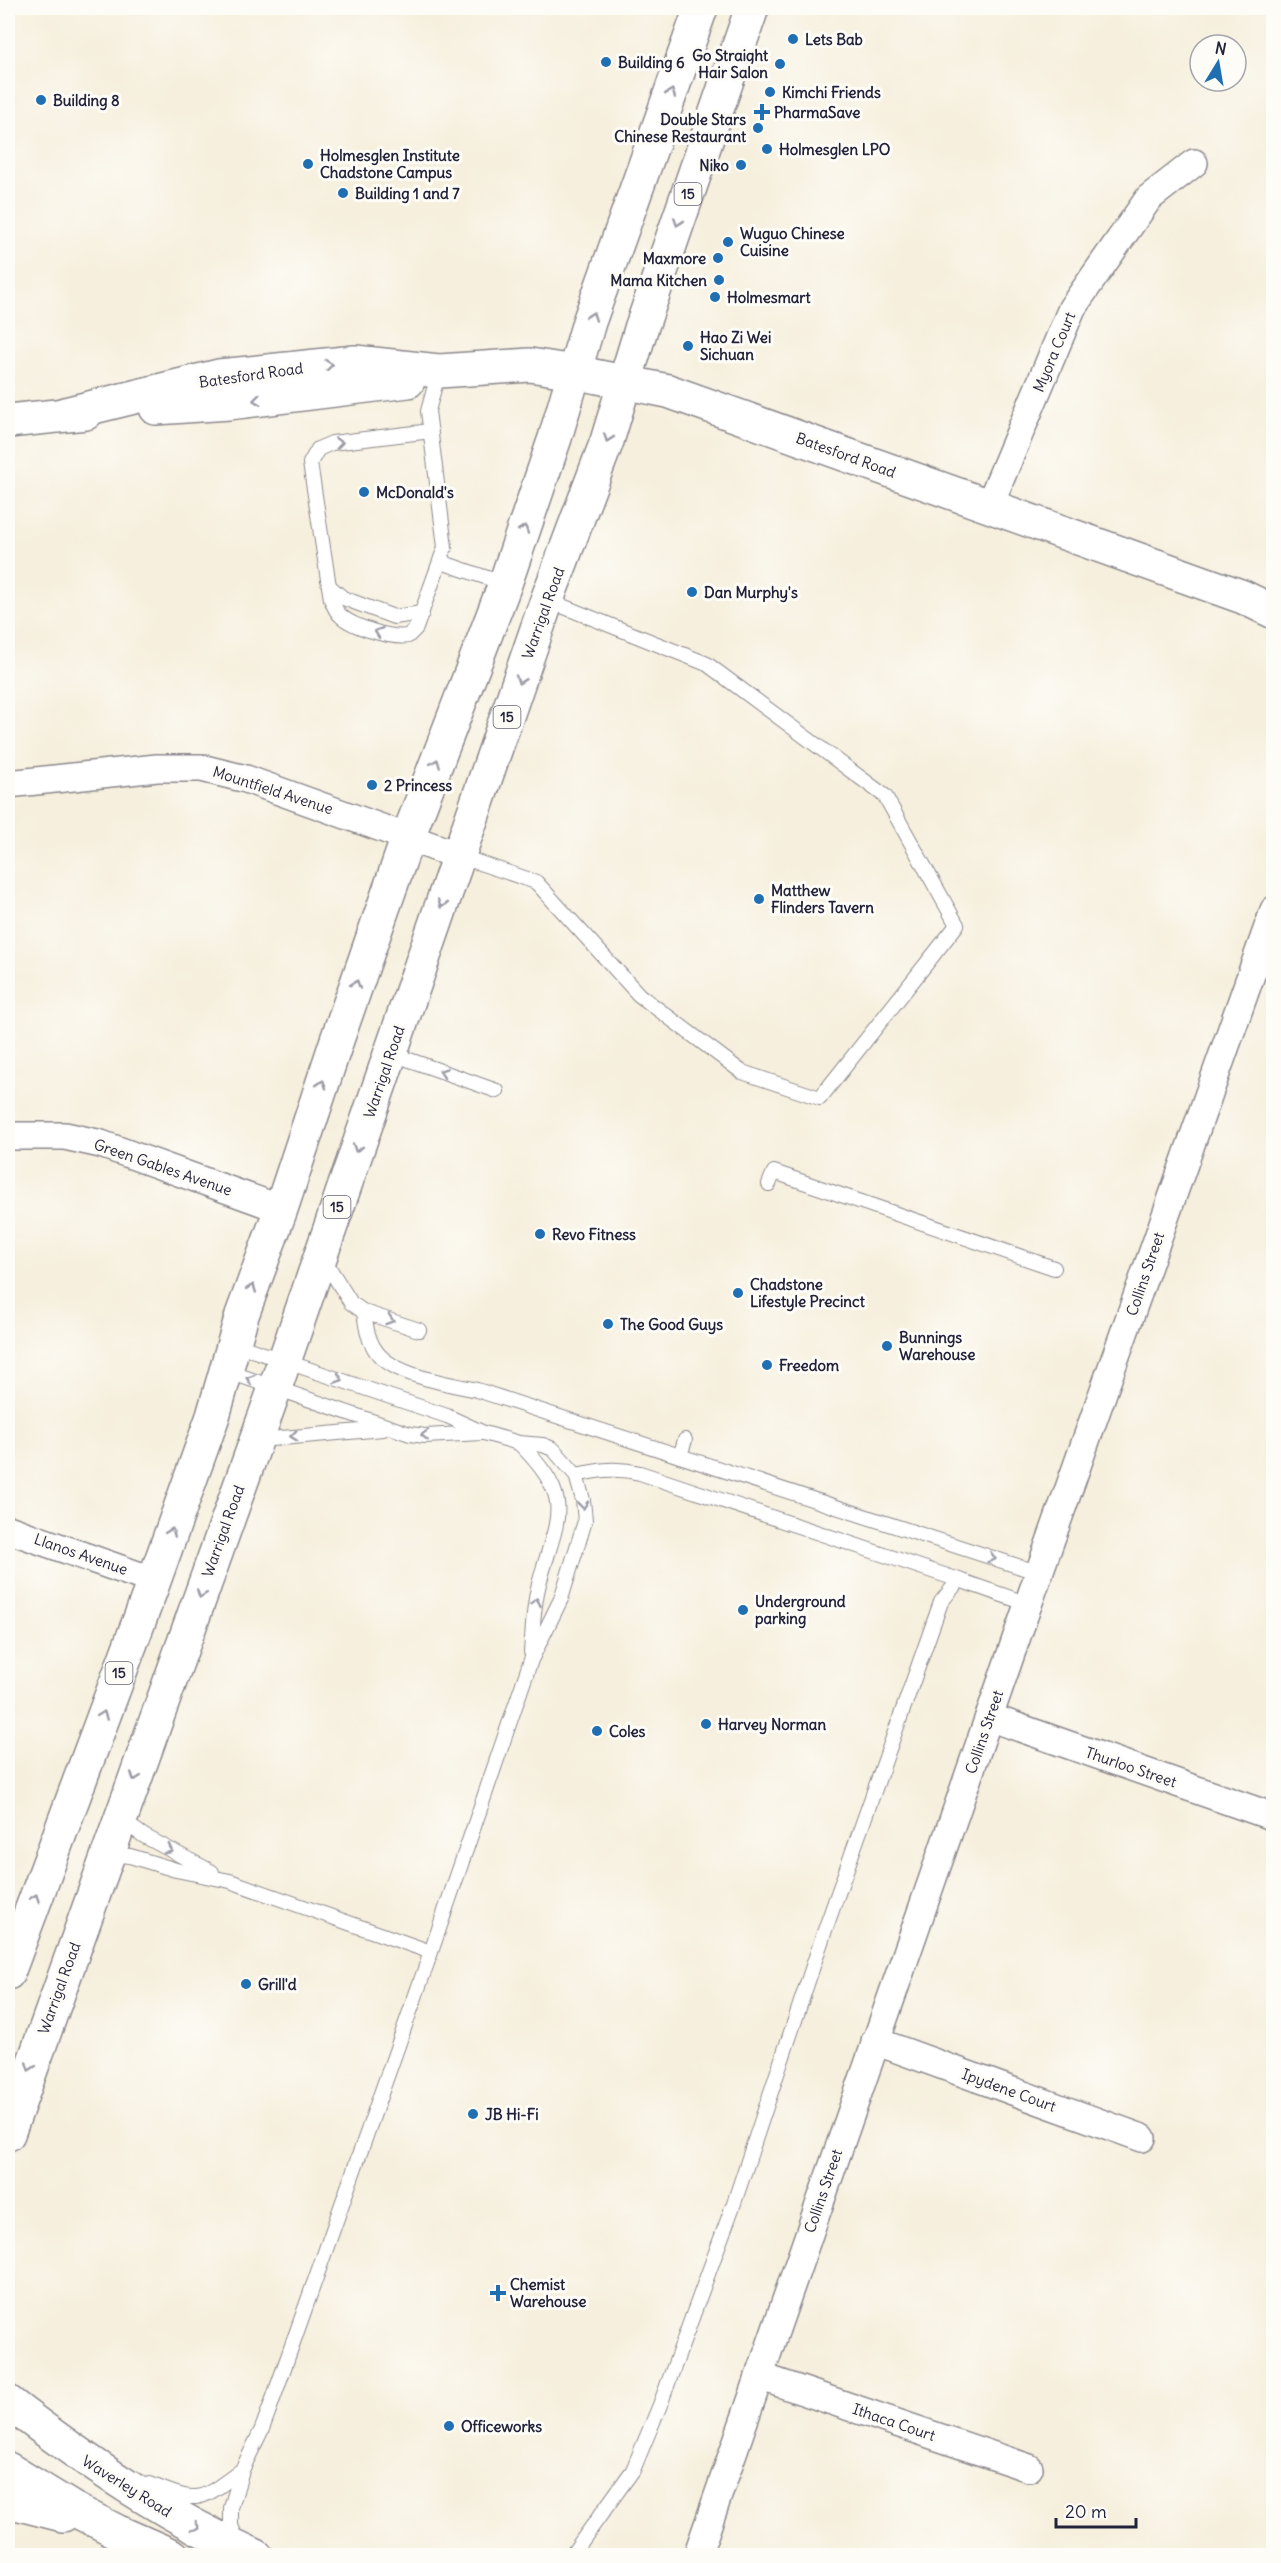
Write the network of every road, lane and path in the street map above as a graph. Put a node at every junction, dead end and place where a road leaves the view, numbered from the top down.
1 (701, 8) edge
2 (752, 8) edge
3 (1194, 163) dead end
4 (439, 372) junction
5 (574, 372) junction
6 (626, 382) junction
7 (8, 421) edge
8 (431, 431) junction
9 (989, 506) junction
10 (441, 562) junction
11 (505, 584) junction
12 (329, 586) junction
13 (1258, 599) edge
14 (547, 600) junction
15 (1274, 612) edge
16 (422, 613) junction
17 (8, 784) edge
18 (408, 837) junction
19 (459, 856) junction
20 (1274, 910) edge
21 (390, 1053) junction
22 (497, 1091) dead end
23 (8, 1136) edge
24 (769, 1184) dead end
25 (281, 1209) junction
26 (321, 1254) junction
27 (1054, 1268) dead end
28 (364, 1312) junction
29 (418, 1330) dead end
30 (230, 1357) junction
31 (279, 1374) junction
32 (394, 1429) junction
33 (484, 1433) junction
34 (256, 1440) junction
35 (685, 1440) dead end
36 (519, 1443) junction
37 (680, 1456) junction
38 (576, 1475) junction
39 (8, 1529) edge
40 (1039, 1573) junction
41 (958, 1580) junction
42 (154, 1581) junction
43 (1028, 1604) junction
44 (531, 1660) junction
45 (989, 1717) junction
46 (1274, 1817) edge
47 (120, 1819) junction
48 (107, 1854) junction
49 (230, 1881) junction
50 (431, 1952) junction
51 (8, 1972) edge
52 (875, 2042) junction
53 (8, 2134) edge
54 (1142, 2138) dead end
55 (759, 2376) junction
56 (8, 2402) edge
57 (71, 2450) junction
58 (1029, 2468) dead end
59 (8, 2469) edge
60 (242, 2470) junction
61 (8, 2501) edge
62 (116, 2531) junction
63 (248, 2552) edge
64 (173, 2556) edge
65 (571, 2556) edge
66 (697, 2556) edge

5 -> 1 main road, 15
2 -> 6 main road, Warrigal Road / 15
3 - 9 street, Myora Court
4 - 5 main road, Batesford Road
4 - 7 main road, Batesford Road
4 - 8 lane
5 - 6 main road, Batesford Road
11 -> 5 main road, 15
6 - 9 main road, Batesford Road
6 -> 14 main road, Warrigal Road / 15
8 - 10 lane
12 -> 8 lane
9 - 13 main road, Batesford Road
10 - 11 lane
10 - 16 lane
18 -> 11 main road, 15
12 - 16 lane
16 -> 12 lane
13 - 15 main road, Batesford Road
14 -> 19 main road, Warrigal Road / 15
14 - 19 lane
17 - 18 street, Mountfield Avenue
18 - 19 street, Mountfield Avenue
25 -> 18 main road, 15
19 -> 21 main road, Warrigal Road / 15
20 - 40 street, Collins Street
22 -> 21 lane
21 -> 26 main road, Warrigal Road / 15
23 - 25 street, Green Gables Avenue
24 - 27 lane
30 -> 25 main road, 15
26 - 28 lane
26 - 31 main road, Warrigal Road / 15
28 -> 29 lane
28 - 37 lane
31 -> 30 lane
30 - 31 lane
42 -> 30 main road, 15
31 - 32 lane
31 -> 33 lane
31 - 34 main road, Warrigal Road / 15
33 -> 32 lane
32 -> 34 lane
33 - 36 lane
34 -> 47 main road, Warrigal Road / 15
35 - 37 lane
36 - 38 lane
44 -> 36 lane
37 -> 40 lane
38 - 41 lane
38 -> 44 lane
39 - 42 street, Llanos Avenue
40 - 43 street, Collins Street
41 - 43 lane
41 - 65 lane
51 -> 42 main road, 15
43 - 45 street, Collins Street
44 - 50 lane
45 - 46 street, Thurloo Street
45 - 52 street, Collins Street
47 - 48 main road, Warrigal Road / 15
47 -> 49 lane
48 - 49 lane
48 -> 53 main road, Warrigal Road / 15
49 - 50 lane
50 - 60 lane
52 - 54 street, Ipydene Court
52 - 55 street, Collins Street
55 - 58 street, Ithaca Court
55 - 66 street, Collins Street
56 - 57 main road, Waverley Road
57 - 60 lane
57 -> 63 main road, Waverley Road
59 - 62 main road
60 - 63 lane
61 - 62 main road
62 - 64 main road

